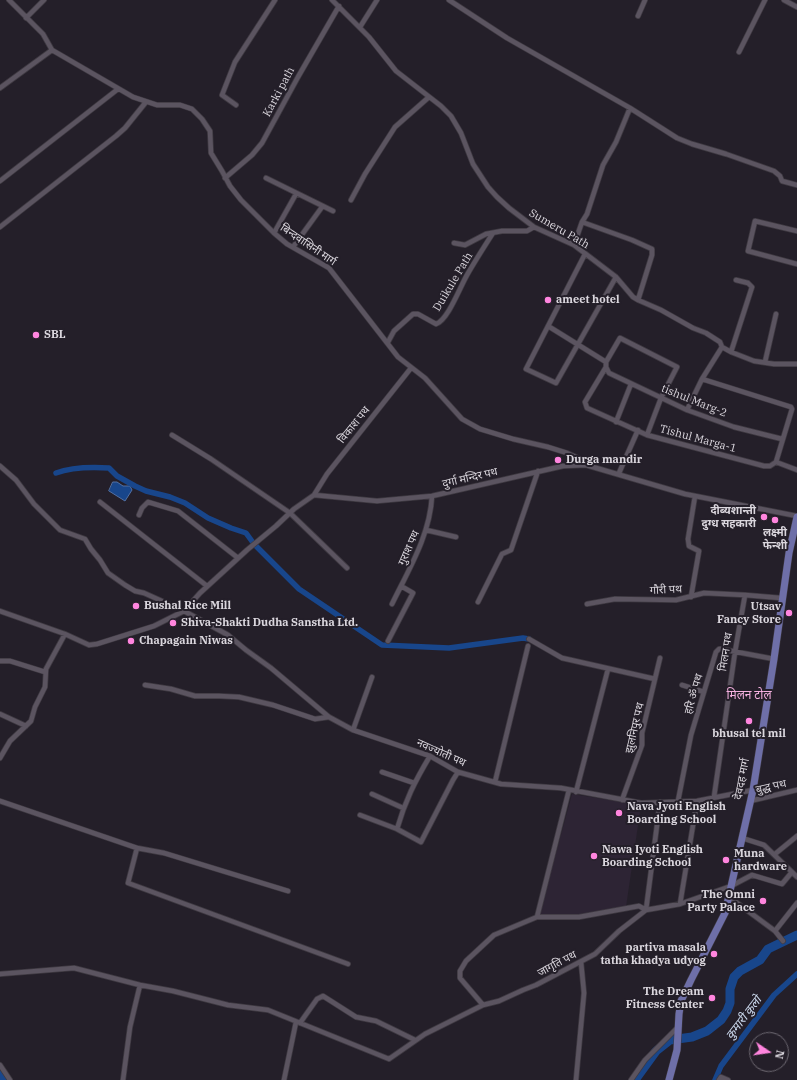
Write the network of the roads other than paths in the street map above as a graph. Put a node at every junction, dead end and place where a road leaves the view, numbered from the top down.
1 (9, 0) edge
2 (44, 0) edge
3 (275, 0) edge
4 (332, 0) edge
5 (377, 0) edge
6 (448, 0) edge
7 (645, 0) edge
8 (765, 0) edge
9 (784, 0) edge
10 (338, 6) junction
11 (797, 7) edge
12 (638, 16) dead end
13 (26, 18) junction
14 (360, 27) junction
15 (52, 50) junction
16 (739, 52) dead end
17 (0, 88) edge
18 (118, 89) junction
19 (428, 97) junction
20 (146, 102) junction
21 (236, 105) dead end
22 (630, 108) junction
23 (225, 178) junction
24 (266, 178) dead end
25 (0, 181) edge
26 (797, 185) edge
27 (296, 194) junction
28 (351, 200) dead end
29 (322, 206) junction
30 (333, 211) dead end
31 (582, 222) junction
32 (0, 227) edge
33 (534, 227) junction
34 (797, 231) edge
35 (274, 233) junction
36 (493, 233) junction
37 (454, 243) dead end
38 (574, 245) junction
39 (293, 247) junction
40 (585, 254) junction
41 (797, 264) edge
42 (616, 277) junction
43 (736, 280) dead end
44 (638, 300) junction
45 (776, 314) dead end
46 (548, 326) junction
47 (388, 342) junction
48 (577, 345) junction
49 (722, 347) junction
50 (731, 352) junction
51 (606, 362) junction
52 (765, 362) junction
53 (797, 364) edge
54 (606, 367) junction
55 (411, 368) junction
56 (702, 379) junction
57 (631, 384) junction
58 (661, 398) junction
59 (687, 410) junction
60 (616, 422) junction
61 (638, 430) junction
62 (647, 435) junction
63 (172, 436) dead end
64 (782, 439) junction
65 (776, 462) junction
66 (586, 464) junction
67 (0, 466) edge
68 (797, 470) edge
69 (538, 471) junction
70 (619, 473) junction
71 (314, 495) junction
72 (432, 496) junction
73 (695, 496) junction
74 (100, 502) dead end
75 (290, 513) junction
76 (139, 515) dead end
77 (797, 517) edge
78 (426, 530) junction
79 (456, 537) dead end
80 (238, 558) junction
81 (347, 568) dead end
82 (207, 586) junction
83 (401, 586) junction
84 (745, 595) junction
85 (691, 597) junction
86 (781, 598) junction
87 (478, 602) dead end
88 (392, 604) dead end
89 (587, 604) dead end
90 (0, 611) edge
91 (184, 611) junction
92 (65, 634) junction
93 (529, 639) dead end
94 (388, 641) dead end
95 (528, 646) dead end
96 (735, 652) junction
97 (660, 658) dead end
98 (774, 659) junction
99 (0, 661) edge
100 (608, 669) junction
101 (45, 672) junction
102 (372, 677) dead end
103 (655, 680) junction
104 (145, 685) dead end
105 (682, 685) dead end
106 (704, 692) junction
107 (0, 714) edge
108 (329, 717) junction
109 (26, 726) junction
110 (353, 730) junction
111 (430, 756) junction
112 (0, 758) edge
113 (382, 772) dead end
114 (458, 772) junction
115 (495, 782) junction
116 (414, 783) junction
117 (569, 790) junction
118 (752, 790) junction
119 (797, 790) edge
120 (576, 792) junction
121 (372, 794) dead end
122 (714, 797) junction
123 (622, 800) junction
124 (0, 801) edge
125 (678, 801) junction
126 (696, 801) junction
127 (750, 801) junction
128 (660, 802) junction
129 (403, 808) junction
130 (360, 815) dead end
131 (397, 829) junction
132 (797, 836) edge
133 (742, 838) junction
134 (136, 848) junction
135 (775, 854) junction
136 (792, 872) junction
137 (797, 876) edge
138 (731, 886) junction
139 (288, 891) dead end
140 (729, 897) junction
141 (797, 903) edge
142 (680, 904) junction
143 (646, 910) junction
144 (537, 917) junction
145 (775, 930) junction
146 (783, 941) dead end
147 (581, 962) junction
148 (348, 964) dead end
149 (0, 974) edge
150 (140, 985) junction
151 (483, 1005) junction
152 (298, 1023) junction
153 (679, 1026) junction
154 (415, 1040) junction
155 (0, 1065) edge
156 (10, 1080) edge
157 (123, 1080) edge
158 (284, 1080) edge
159 (576, 1080) edge
160 (631, 1080) edge
161 (669, 1080) edge
162 (719, 1080) edge
163 (728, 1080) edge

1 - 13 street
2 - 13 street
3 - 21 street
4 - 10 street, Sumeru Path
5 - 14 street
6 - 22 street
7 - 12 street
8 - 16 street
9 - 11 street
10 - 14 street, Sumeru Path
10 - 23 street, Karki path
13 - 15 street
14 - 19 street, Sumeru Path
15 - 17 street
15 - 18 street, बिन्दवासिनी मार्ग
18 - 20 street, बिन्दवासिनी मार्ग
18 - 25 street
19 - 28 street
19 - 33 street, Sumeru Path
20 - 23 street, बिन्दवासिनी मार्ग
20 - 32 street
22 - 26 street
22 - 31 street
23 - 35 street, बिन्दवासिनी मार्ग
24 - 27 street
27 - 29 street
27 - 35 street
29 - 30 street
29 - 39 street
31 - 38 street
31 - 44 street
33 - 36 street
33 - 38 street, Sumeru Path
34 - 41 street
35 - 39 street, बिन्दवासिनी मार्ग
36 - 37 street
36 - 47 street, Duikule Path
38 - 40 street, Sumeru Path
39 - 47 street, बिन्दवासिनी मार्ग
40 - 42 street, Sumeru Path
40 - 46 street
42 - 44 street, Sumeru Path
42 - 48 street
43 - 50 street
44 - 49 street, Sumeru Path
45 - 52 street
46 - 48 street
46 - 48 street
47 - 55 street, बिन्दवासिनी मार्ग
48 - 51 street
49 - 50 street, Sumeru Path
49 - 56 street
50 - 52 street, Sumeru Path
51 - 54 street
51 - 58 street
52 - 53 street, Sumeru Path
54 - 57 street, tishul Marg-2
54 - 60 street, Tishul Marga-1
55 - 66 street, बिन्दवासिनी मार्ग
55 - 71 street, विकाश पथ
56 - 59 street
56 - 64 street
57 - 58 street, tishul Marg-2
57 - 60 street
58 - 59 street, tishul Marg-2
58 - 62 street
59 - 64 street, tishul Marg-2
60 - 61 street, Tishul Marga-1
61 - 62 street, Tishul Marga-1
61 - 70 street
62 - 65 street, Tishul Marga-1
63 - 75 street
64 - 65 street
65 - 68 street
66 - 69 street, दुर्गा मन्दिर पथ
66 - 70 street, दुर्गा मन्दिर पथ
67 - 91 street, नवज्योती पथ
69 - 72 street, दुर्गा मन्दिर पथ
69 - 87 street
70 - 73 street, दुर्गा मन्दिर पथ
71 - 72 street, दुर्गा मन्दिर पथ
71 - 75 street
72 - 78 street, गुराश पथ
73 - 77 street, दुर्गा मन्दिर पथ
73 - 85 street
74 - 82 street
75 - 80 street
75 - 81 street
76 - 80 street
77 - 86 main road, देवदह मार्ग
78 - 79 street
78 - 83 street, गुराश पथ
80 - 82 street
82 - 91 street
83 - 88 street, गुराश पथ
83 - 94 street
84 - 85 street, गौरी पथ
84 - 86 street
84 - 96 street, मिलन पथ
85 - 89 street, गौरी पथ
86 - 98 main road, देवदह मार्ग
90 - 92 street
91 - 92 street
91 - 108 street, नवज्योती पथ
92 - 101 street
93 - 100 street
95 - 115 street
96 - 98 street, हरि ॐ पथ
96 - 106 street, हरि ॐ पथ
96 - 122 street, मिलन पथ
97 - 103 street, झुलनिपुर पथ
98 - 118 main road, देवदह मार्ग
99 - 101 street
100 - 103 street
100 - 120 street
101 - 109 street
102 - 110 street
103 - 123 street, झुलनिपुर पथ
104 - 108 street
105 - 106 street
106 - 125 street, हरि ॐ पथ
107 - 109 street
108 - 110 street, नवज्योती पथ
109 - 112 street
110 - 111 street, नवज्योती पथ
111 - 114 street, नवज्योती पथ
111 - 116 street
113 - 116 street
114 - 115 street, नवज्योती पथ
114 - 131 street
115 - 117 street, नवज्योती पथ
116 - 129 street
117 - 120 street, नवज्योती पथ
117 - 144 street
118 - 122 street, नवज्योती पथ
118 - 127 main road, देवदह मार्ग
119 - 127 street, बुद्ध पथ
120 - 123 street, नवज्योती पथ
121 - 129 street
122 - 126 street, नवज्योती पथ
123 - 128 street, नवज्योती पथ
124 - 134 street
125 - 126 street, नवज्योती पथ
125 - 128 street, नवज्योती पथ
126 - 142 street
127 - 133 main road, देवदह मार्ग
128 - 143 street
129 - 131 street
130 - 131 street
132 - 135 street
133 - 135 street
133 - 138 main road, देवदह मार्ग
134 - 139 street
134 - 148 street
135 - 136 street
136 - 137 street
136 - 138 street, जागृति पथ
138 - 140 main road, देवदह मार्ग
138 - 142 street, जागृति पथ
140 - 145 street
140 - 153 main road, देवदह मार्ग
141 - 145 street
142 - 143 street, जागृति पथ
143 - 144 street
143 - 147 street, जागृति पथ
144 - 151 street
145 - 146 street
147 - 151 street, जागृति पथ
147 - 159 street
149 - 150 street
150 - 152 street
150 - 157 street
151 - 154 street, जागृति पथ
152 - 154 street, जागृति पथ
152 - 154 street
152 - 158 street
153 - 160 street
153 - 161 main road, देवदह मार्ग
155 - 156 street
162 - 163 street

